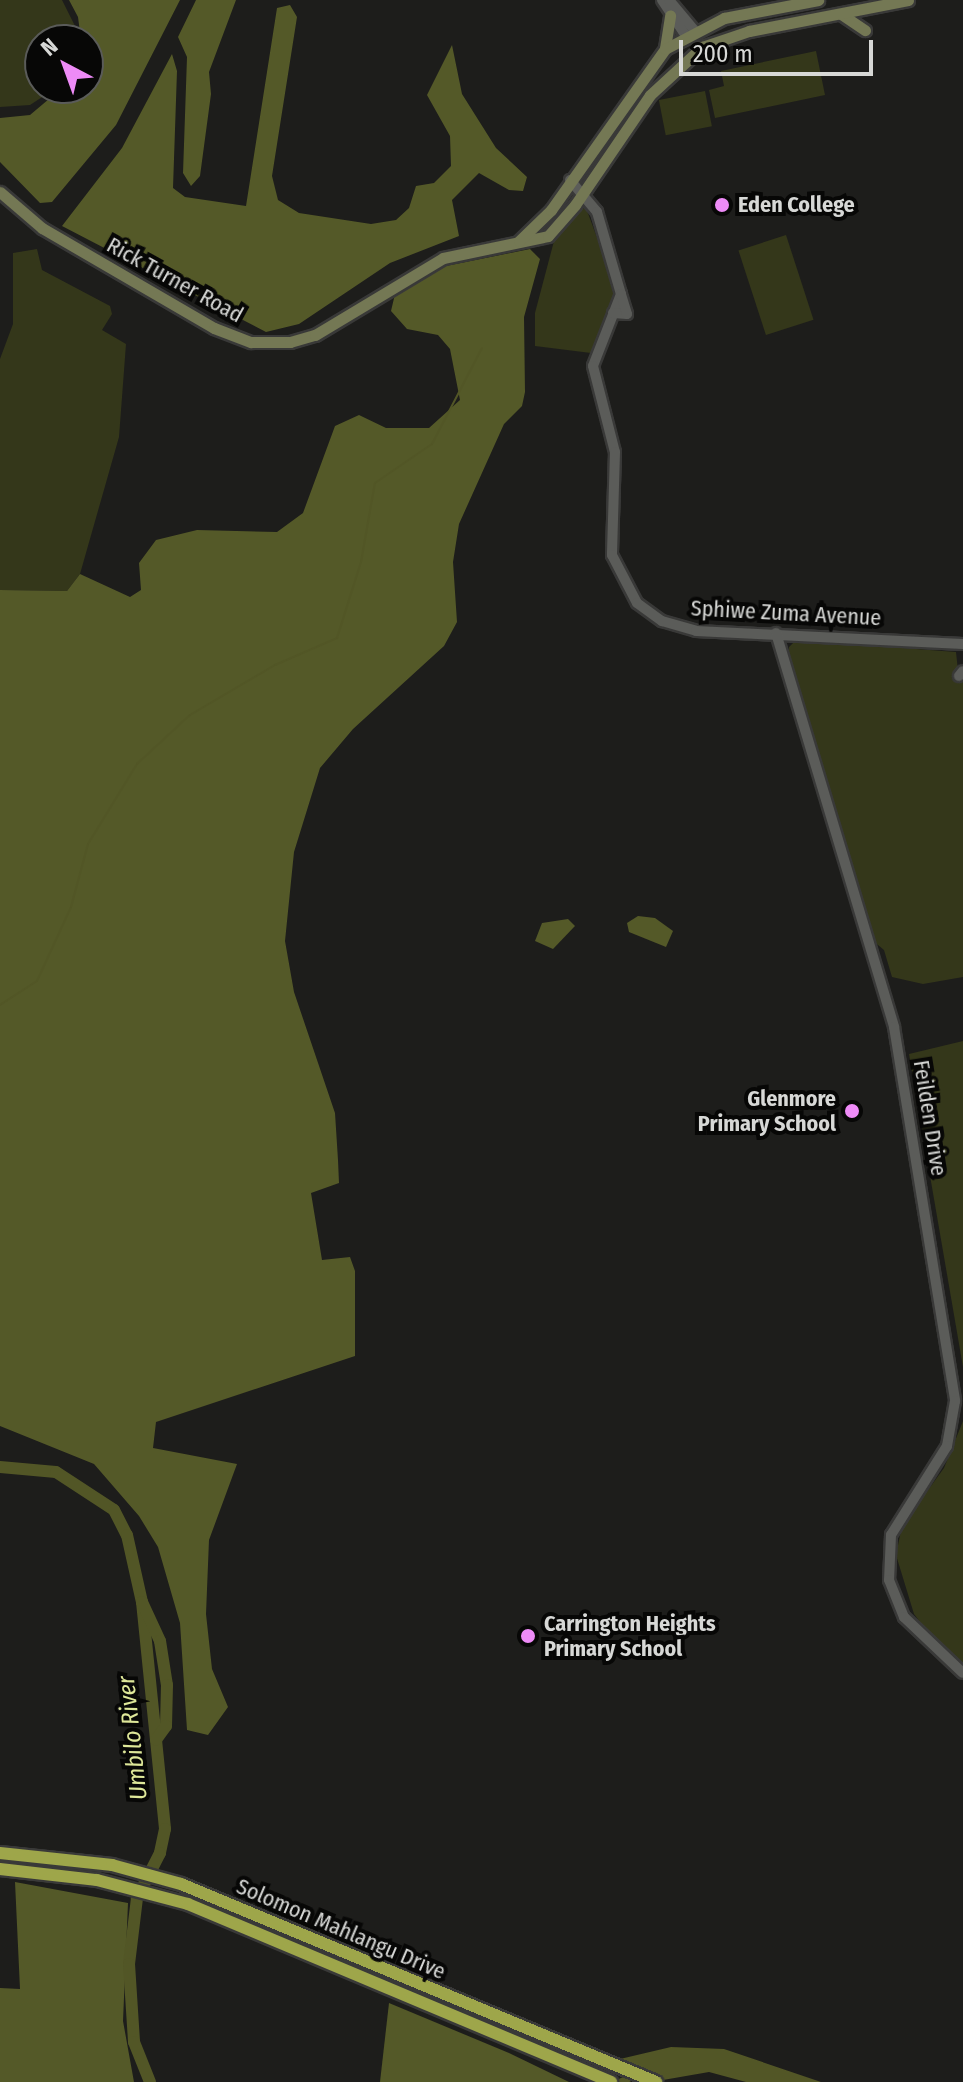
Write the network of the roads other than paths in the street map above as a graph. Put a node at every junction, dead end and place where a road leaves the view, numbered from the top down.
1 (662, 0) edge
2 (669, 0) edge
3 (818, 0) edge
4 (908, 0) edge
5 (841, 14) junction
6 (670, 15) junction
7 (865, 30) dead end
8 (691, 36) junction
9 (730, 36) junction
10 (665, 49) junction
11 (682, 60) junction
12 (570, 180) junction
13 (0, 192) edge
14 (584, 192) junction
15 (519, 241) junction
16 (621, 294) junction
17 (613, 313) junction
18 (776, 633) junction
19 (962, 645) edge
20 (963, 1673) edge
21 (0, 1853) edge
22 (0, 1869) edge
23 (611, 2082) edge
24 (656, 2082) edge

1 - 6 street
2 - 8 street
3 - 8 main road
4 - 5 main road, Rick Turner Road
5 - 7 main road
5 - 9 main road, Rick Turner Road
6 - 8 street
6 - 10 main road
8 - 9 main road
8 - 10 main road
8 - 11 main road
9 - 11 main road, Rick Turner Road
10 - 12 main road
11 - 14 main road, Rick Turner Road
12 - 14 street
12 - 15 main road
13 - 15 main road, Rick Turner Road
14 - 15 main road, Rick Turner Road
14 - 16 street
16 - 17 street, Sphiwe Zuma Avenue
16 - 17 street
17 - 18 street, Sphiwe Zuma Avenue
18 - 19 street, Sphiwe Zuma Avenue
18 - 20 street, Feilden Drive
21 - 24 highway, Solomon Mahlangu Drive
22 - 23 highway, Solomon Mahlangu Drive

